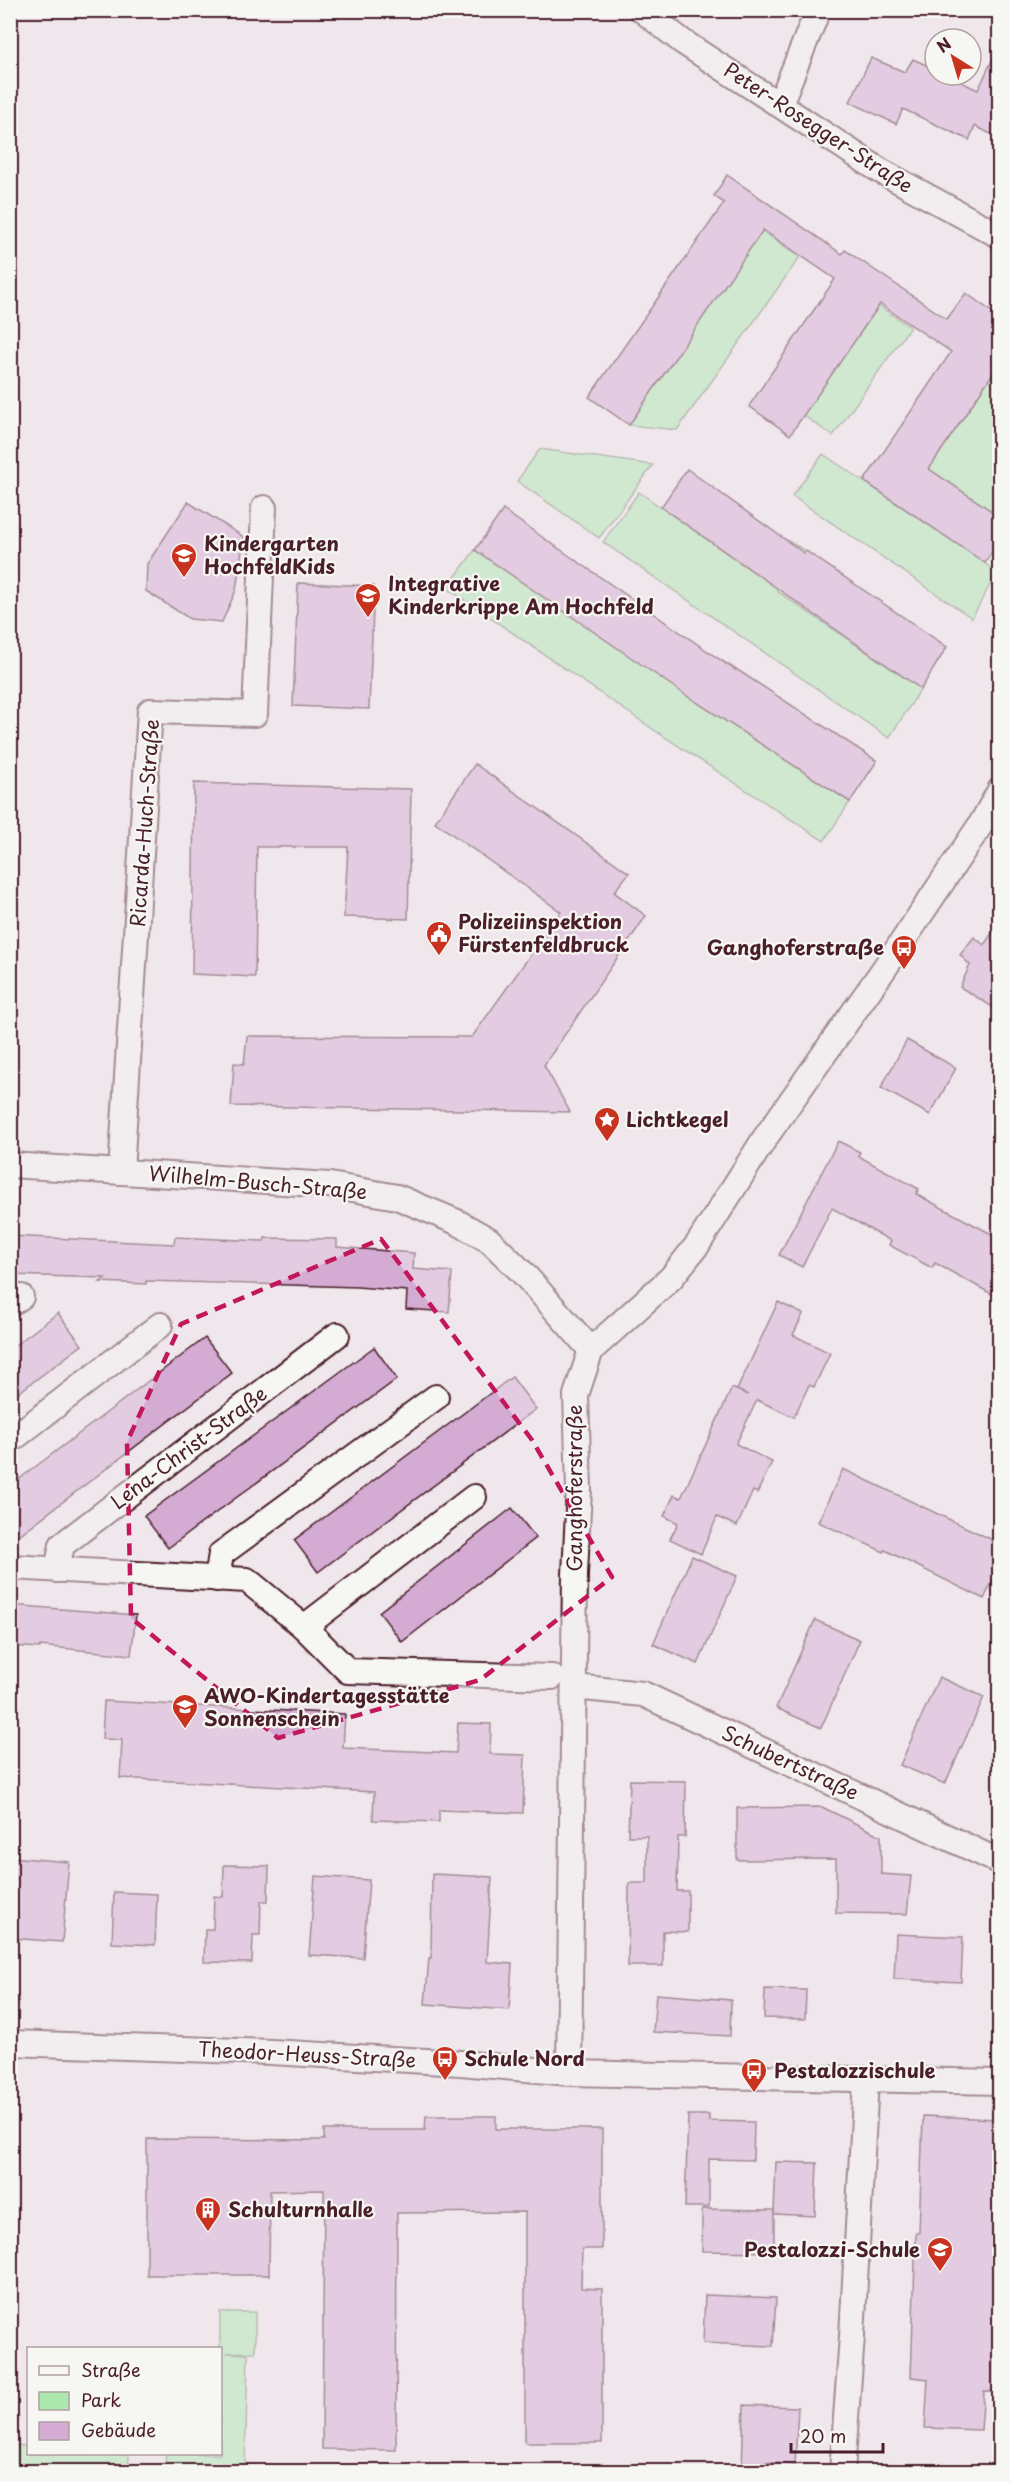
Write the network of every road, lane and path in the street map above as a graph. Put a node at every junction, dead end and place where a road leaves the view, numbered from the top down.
1 (642, 10) edge
2 (818, 10) edge
3 (780, 104) junction
4 (999, 236) edge
5 (264, 508) dead end
6 (999, 789) edge
7 (10, 1165) edge
8 (121, 1172) junction
9 (160, 1326) dead end
10 (337, 1335) dead end
11 (591, 1350) junction
12 (436, 1397) dead end
13 (10, 1441) edge
14 (474, 1497) dead end
15 (10, 1568) edge
16 (57, 1570) junction
17 (217, 1579) junction
18 (304, 1627) junction
19 (552, 1677) dead end
20 (574, 1687) junction
21 (999, 1862) edge
22 (10, 2043) edge
23 (569, 2073) junction
24 (866, 2080) junction
25 (999, 2082) edge
26 (842, 2472) edge

1 - 3 street, Peter-Rosegger-Straße
2 - 3 street
3 - 4 street, Peter-Rosegger-Straße
5 - 8 street, Ricarda-Huch-Straße
6 - 11 street, Ganghoferstraße
7 - 8 street, Wilhelm-Busch-Straße
8 - 11 street, Wilhelm-Busch-Straße
9 - 13 street
10 - 16 street, Lena-Christ-Straße
11 - 20 street, Ganghoferstraße
12 - 17 street
14 - 18 street
15 - 16 street
16 - 17 street
17 - 18 street
18 - 19 street
20 - 21 street, Schubertstraße
20 - 23 street, Ganghoferstraße
22 - 23 street, Theodor-Heuss-Straße
23 - 24 street, Theodor-Heuss-Straße
24 - 25 street, Theodor-Heuss-Straße
24 - 26 street

